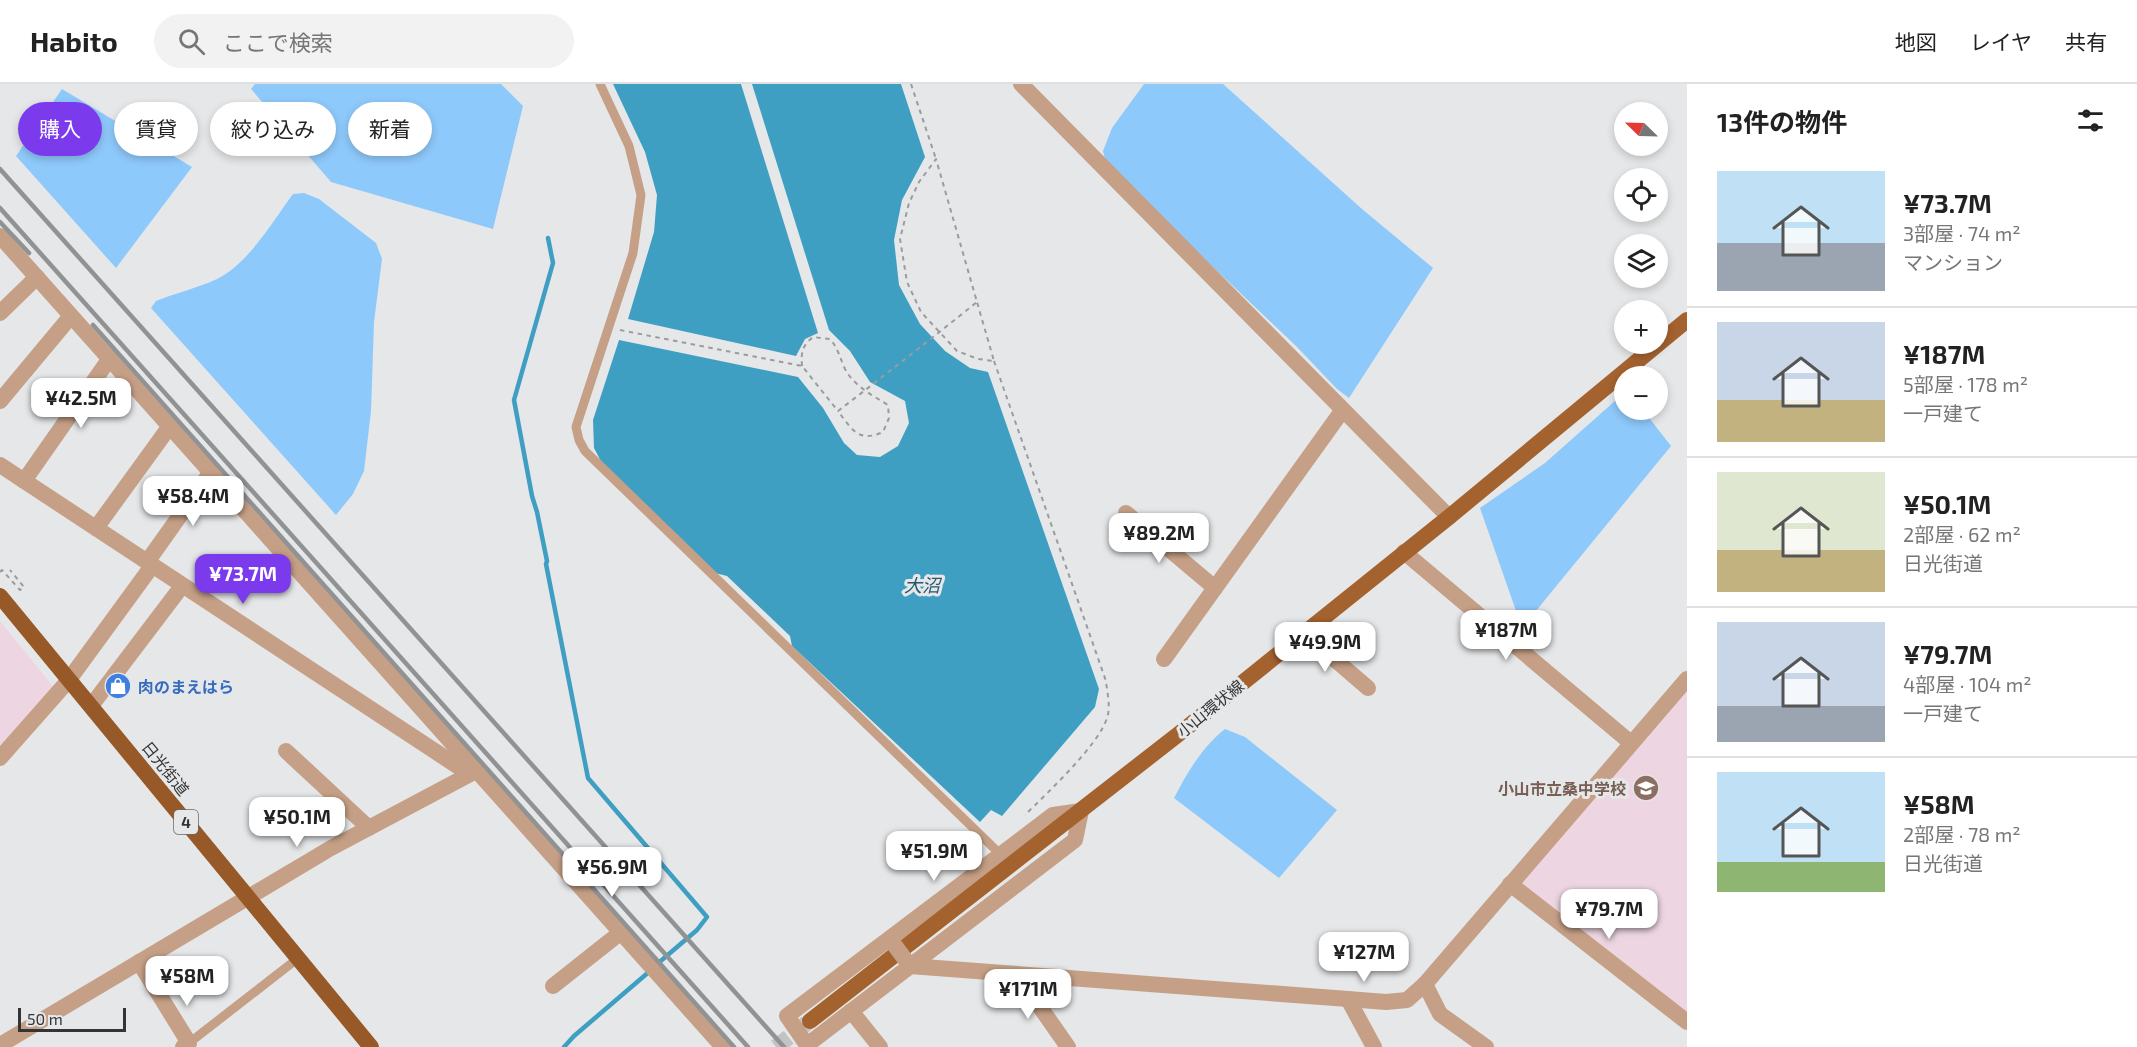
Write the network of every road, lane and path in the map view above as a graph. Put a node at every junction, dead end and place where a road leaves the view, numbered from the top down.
1 (600, 84) edge
2 (911, 84) edge
3 (1021, 84) edge
4 (936, 159) junction
5 (0, 236) edge
6 (12, 249) junction
7 (0, 261) edge
8 (37, 277) junction
9 (977, 302) junction
10 (0, 313) edge
11 (71, 316) junction
12 (1687, 320) edge
13 (609, 327) junction
14 (939, 332) junction
15 (110, 358) junction
16 (994, 361) junction
17 (802, 366) junction
18 (865, 390) junction
19 (0, 401) edge
20 (838, 411) junction
21 (1342, 411) junction
22 (170, 426) junction
23 (0, 465) edge
24 (211, 472) junction
25 (24, 481) junction
26 (1126, 513) dead end
27 (1449, 517) junction
28 (96, 528) junction
29 (1404, 552) junction
30 (150, 564) junction
31 (10, 570) dead end
32 (1, 571) edge
33 (182, 586) junction
34 (1215, 588) junction
35 (0, 596) edge
36 (1304, 633) junction
37 (1164, 659) dead end
38 (1687, 679) edge
39 (68, 681) junction
40 (1368, 688) dead end
41 (91, 706) junction
42 (1631, 743) junction
43 (286, 751) dead end
44 (0, 758) edge
45 (476, 771) junction
46 (1081, 811) junction
47 (1023, 817) dead end
48 (369, 828) junction
49 (999, 853) junction
50 (1510, 884) junction
51 (247, 897) junction
52 (620, 933) junction
53 (890, 939) junction
54 (297, 959) junction
55 (139, 962) junction
56 (910, 966) junction
57 (1017, 974) junction
58 (1425, 984) junction
59 (553, 986) dead end
60 (1348, 999) junction
61 (851, 1011) junction
62 (810, 1021) tunnel mouth
63 (1687, 1022) edge
64 (0, 1045) edge
65 (186, 1045) edge
66 (371, 1047) edge
67 (723, 1047) edge
68 (880, 1047) edge
69 (1068, 1047) edge
70 (1374, 1047) edge
71 (1486, 1047) edge

1 - 13 lane
2 - 4 path
3 - 21 street
4 - 9 path
4 - 14 path
5 - 6 street
6 - 7 street
6 - 8 street
8 - 10 street
8 - 11 street
9 - 14 path
9 - 16 path
11 - 15 street
11 - 19 street
12 - 27 main road, 小山環状線
13 - 17 path
13 - 49 lane
14 - 16 path
14 - 18 path
15 - 22 street
15 - 25 street
16 - 47 path
17 - 18 path
17 - 20 path
18 - 20 path
18 - 20 path
21 - 27 street
21 - 34 street
22 - 24 street
22 - 28 street
23 - 25 street
24 - 30 street
24 - 45 street
25 - 28 street
26 - 34 street
27 - 29 main road, 小山環状線
28 - 30 street
29 - 36 main road, 小山環状線
29 - 42 street
30 - 33 street
30 - 39 street
31 - 32 path
33 - 41 street
33 - 45 street
34 - 37 street
35 - 39 highway, 日光街道 / 4
36 - 40 street
36 - 46 main road, 小山環状線
38 - 42 street
39 - 41 highway, 日光街道 / 4
39 - 44 street
41 - 51 highway, 日光街道 / 4
42 - 50 street
43 - 48 street
45 - 48 street
45 - 52 street
46 - 49 street
46 - 56 street
46 - 62 main road, 小山環状線
48 - 51 street
49 - 53 street
50 - 58 street
50 - 63 street
51 - 54 highway, 日光街道 / 4
51 - 55 street
52 - 59 street
52 - 67 street
53 - 56 street, bridge
53 - 61 street
54 - 65 lane
54 - 66 highway, 日光街道 / 4
55 - 64 street
55 - 65 street
56 - 57 street
56 - 61 street
57 - 60 street
57 - 69 street
58 - 60 street
58 - 71 street
60 - 70 street
61 - 68 street

